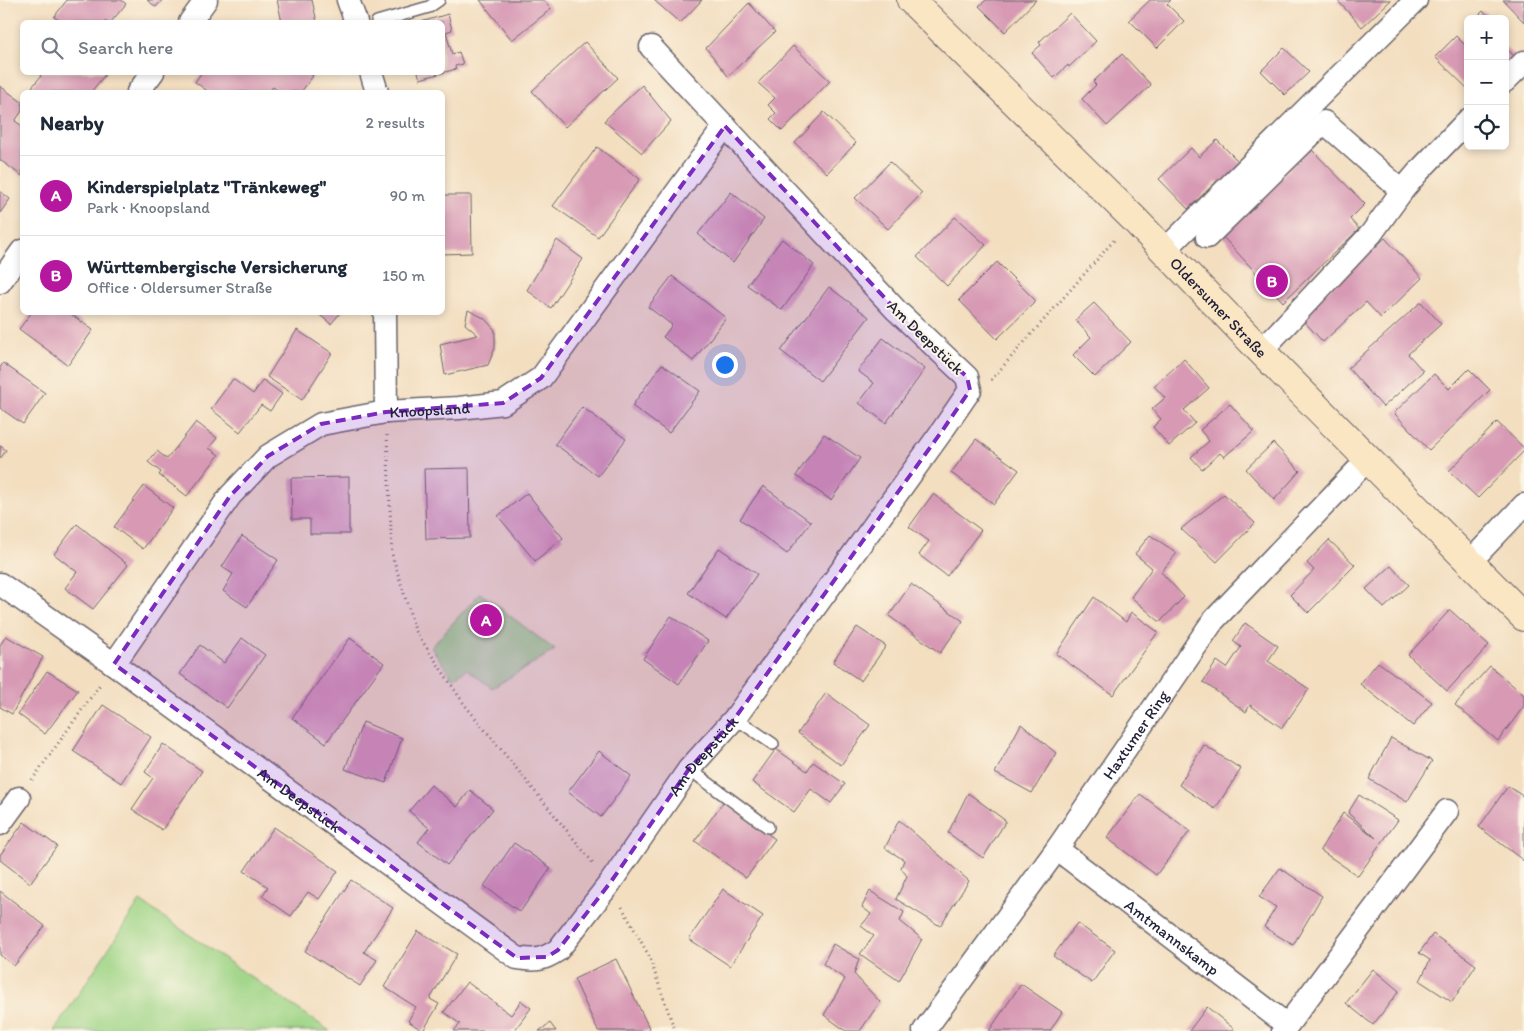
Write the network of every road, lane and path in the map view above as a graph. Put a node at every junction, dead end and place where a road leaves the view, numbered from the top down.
1 (206, 0) edge
2 (348, 0) edge
3 (439, 0) edge
4 (912, 0) edge
5 (1416, 0) edge
6 (191, 20) edge
7 (355, 20) edge
8 (383, 20) edge
9 (651, 47) dead end
10 (1524, 62) edge
11 (151, 75) edge
12 (372, 75) edge
13 (1509, 77) edge
14 (140, 90) edge
15 (376, 90) edge
16 (1464, 124) edge
17 (724, 126) junction
18 (1402, 191) junction
19 (1133, 218) junction
20 (1208, 237) dead end
21 (1164, 251) junction
22 (20, 254) edge
23 (0, 282) edge
24 (385, 315) edge
25 (1261, 351) junction
26 (970, 390) junction
27 (386, 412) junction
28 (1369, 458) junction
29 (1524, 504) edge
30 (1470, 562) junction
31 (0, 584) edge
32 (1524, 617) edge
33 (114, 664) junction
34 (735, 718) junction
35 (773, 744) dead end
36 (689, 769) junction
37 (19, 798) joint
38 (1447, 811) dead end
39 (0, 824) edge
40 (768, 826) dead end
41 (1057, 849) junction
42 (610, 883) junction
43 (1285, 1028) edge
44 (676, 1031) edge
45 (924, 1031) edge

1 - 6 street
2 - 7 street
3 - 8 lane
4 - 19 main road, Oldersumer Straße
5 - 21 street
9 - 17 street, Am Deepstück
10 - 13 street
11 - 14 street
12 - 15 street
16 - 18 street
17 - 26 street, Am Deepstück
17 - 27 street, Knoopsland
18 - 20 street
18 - 25 street
19 - 21 main road, Oldersumer Straße
19 - 26 path
21 - 25 main road, Oldersumer Straße
22 - 23 street
24 - 27 street
25 - 28 main road, Oldersumer Straße
26 - 34 street, Am Deepstück
27 - 33 street, Knoopsland
27 - 42 path
28 - 30 main road, Oldersumer Straße
28 - 41 street, Haxtumer Ring
29 - 30 street
30 - 32 main road, Oldersumer Straße
31 - 33 street, Am Deepstück
33 - 37 path
33 - 42 street, Am Deepstück
34 - 35 lane
34 - 36 street, Am Deepstück
36 - 40 lane
36 - 42 street, Am Deepstück
37 - 39 street
38 - 43 street, Amtmannskamp
41 - 43 street, Amtmannskamp
41 - 45 street, Haxtumer Ring
42 - 44 path

